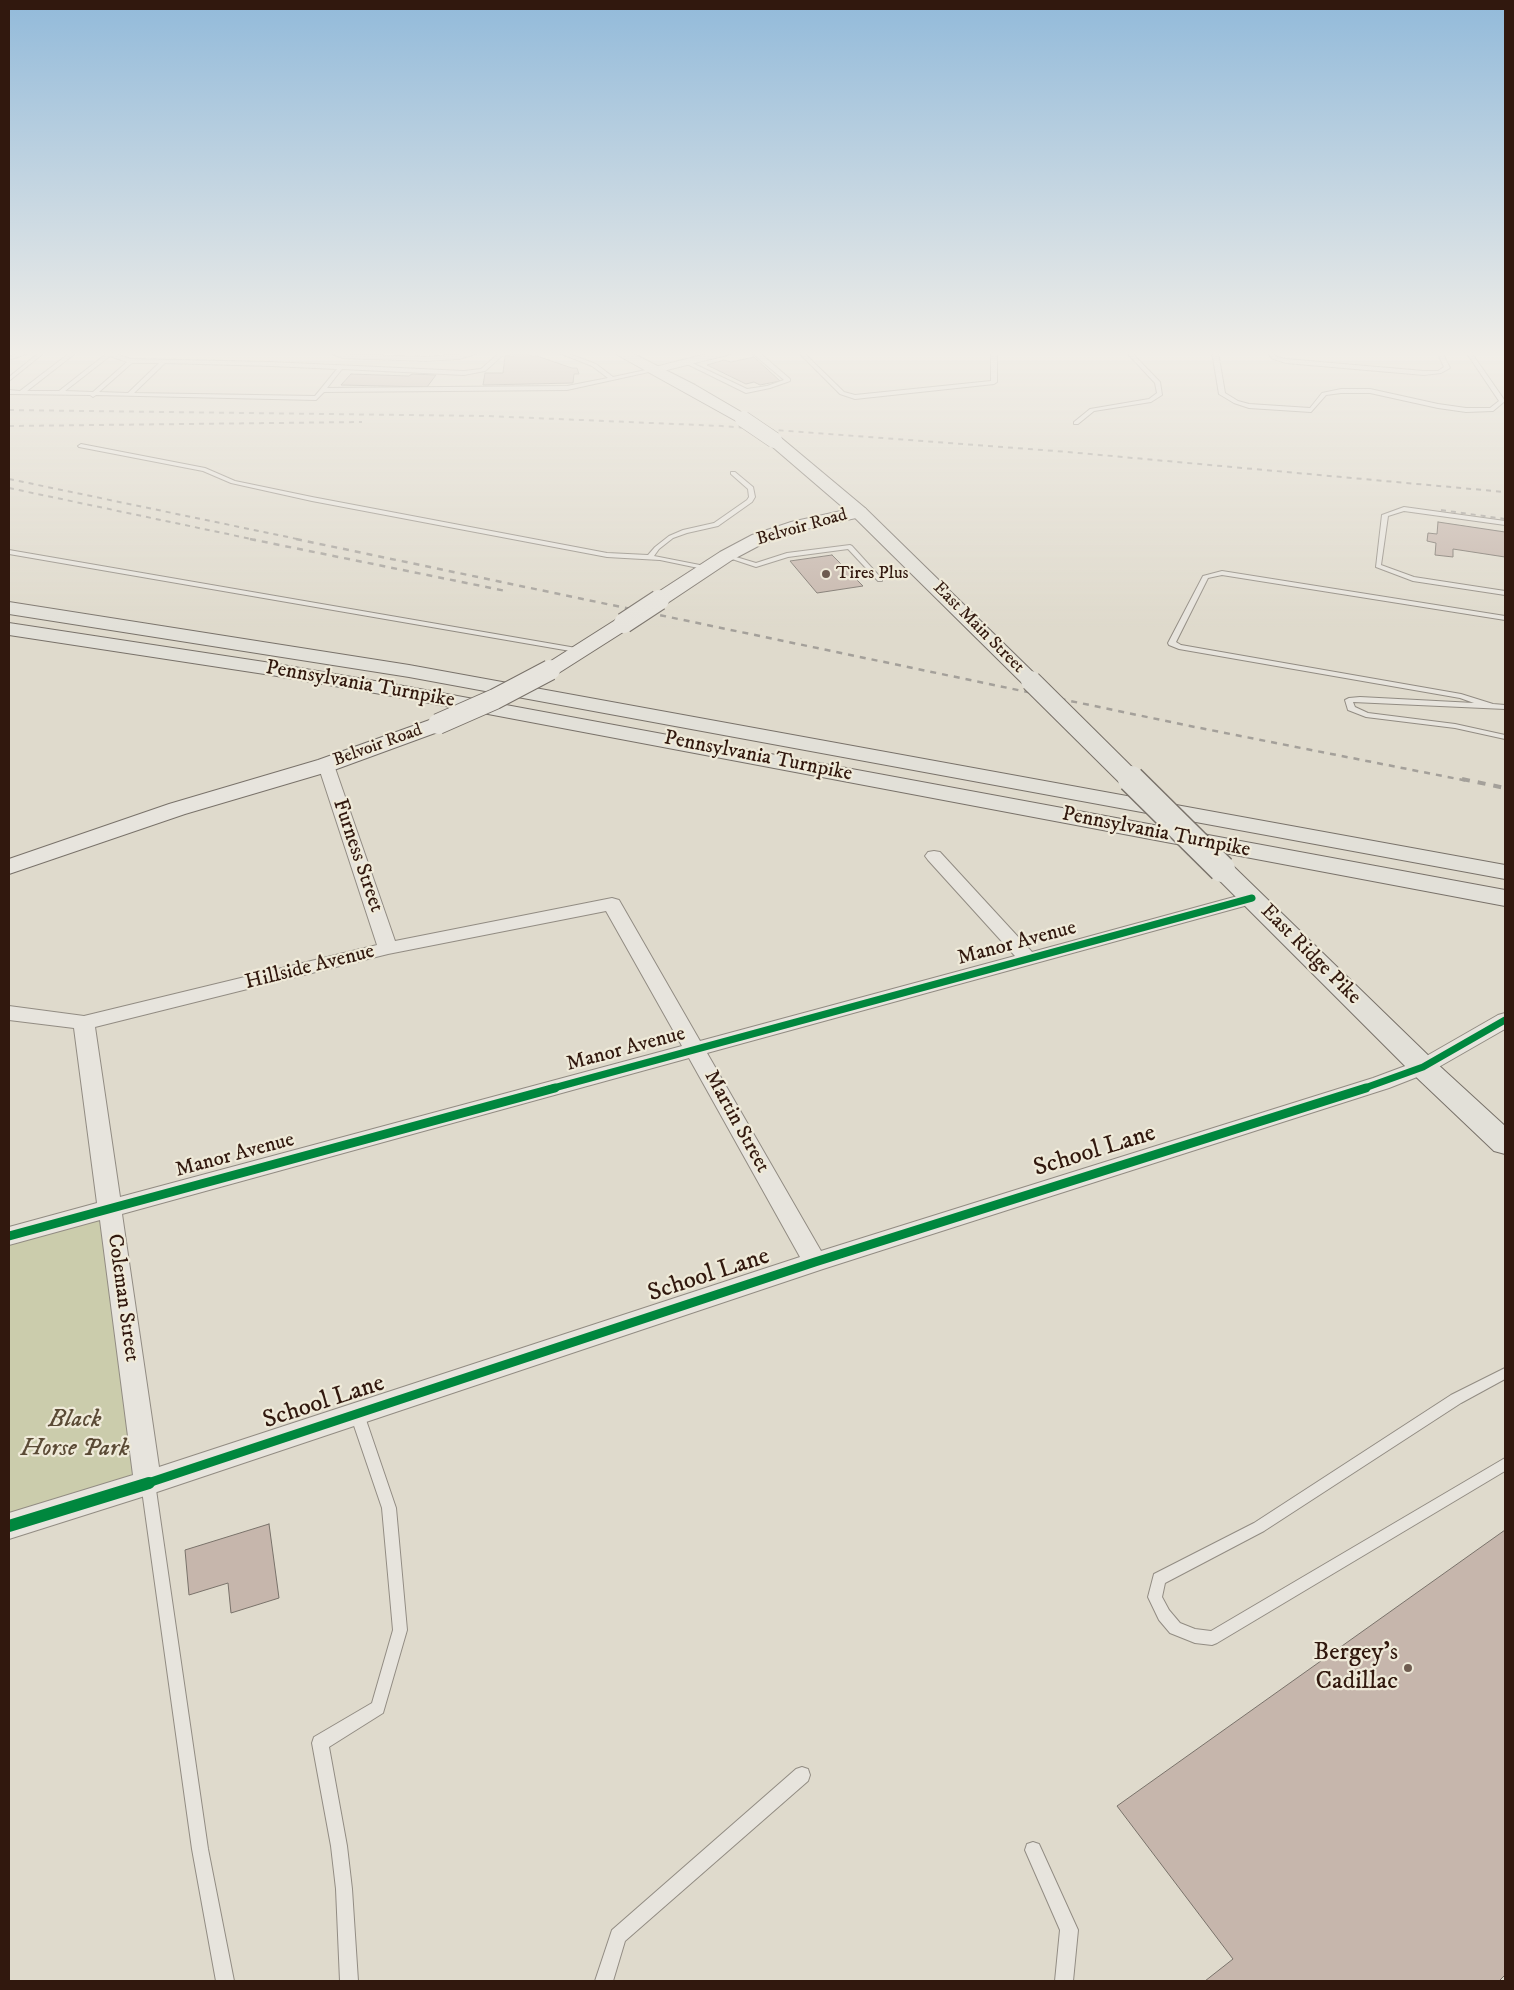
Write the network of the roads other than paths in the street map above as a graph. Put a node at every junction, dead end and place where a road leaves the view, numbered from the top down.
1 (780, 445) edge
2 (82, 446) dead end
3 (733, 474) dead end
4 (859, 512) junction
5 (1505, 523) edge
6 (9, 552) edge
7 (726, 556) junction
8 (649, 558) junction
9 (708, 568) junction
10 (880, 580) dead end
11 (1505, 593) edge
12 (9, 608) edge
13 (1505, 618) edge
14 (9, 628) edge
15 (582, 651) junction
16 (1031, 681) joint
17 (1491, 706) junction
18 (1505, 707) edge
19 (1505, 737) edge
20 (326, 764) junction
21 (934, 856) dead end
22 (9, 867) edge
23 (1505, 872) edge
24 (1252, 898) junction
25 (1505, 898) edge
26 (612, 904) joint
27 (388, 948) junction
28 (1029, 960) junction
29 (9, 1013) edge
30 (1505, 1020) edge
31 (84, 1023) junction
32 (695, 1049) junction
33 (1423, 1067) junction
34 (1505, 1143) edge
35 (110, 1208) junction
36 (9, 1236) edge
37 (814, 1262) junction
38 (1505, 1373) edge
39 (357, 1414) junction
40 (1505, 1464) edge
41 (148, 1483) junction
42 (9, 1526) edge
43 (802, 1775) dead end
44 (1032, 1850) dead end
45 (225, 1981) edge
46 (350, 1981) edge
47 (604, 1981) edge
48 (1064, 1981) edge

1 - 4 main road, East Main Street, bridge
2 - 8 lane
3 - 8 lane
4 - 7 street, Belvoir Road
4 - 16 main road, East Main Street
5 - 11 lane
6 - 15 lane
7 - 9 street, Belvoir Road
7 - 10 lane
8 - 9 lane
9 - 15 street, Belvoir Road, bridge
12 - 23 main road, Pennsylvania Turnpike
13 - 17 lane
14 - 25 main road, Pennsylvania Turnpike
15 - 20 street, Belvoir Road, bridge
16 - 24 main road, East Ridge Pike, bridge
17 - 18 lane
17 - 19 lane
20 - 22 street, Belvoir Road
20 - 27 street, Furness Street
21 - 28 street
24 - 28 street, Manor Avenue
24 - 33 main road, East Ridge Pike
26 - 27 street, Hillside Avenue
26 - 32 street, Martin Street
27 - 31 street, Hillside Avenue
28 - 32 street, Manor Avenue
29 - 31 street, Hillside Avenue
30 - 33 street, School Lane
31 - 35 street, Coleman Street
32 - 35 street, Manor Avenue
32 - 37 street, Martin Street
33 - 34 main road, East Ridge Pike
33 - 37 street, School Lane
35 - 36 street, Manor Avenue
35 - 41 street, Coleman Street
37 - 39 street, School Lane
38 - 40 lane
39 - 41 street, School Lane
39 - 46 lane
41 - 42 street, School Lane
41 - 45 lane
43 - 47 lane
44 - 48 lane

